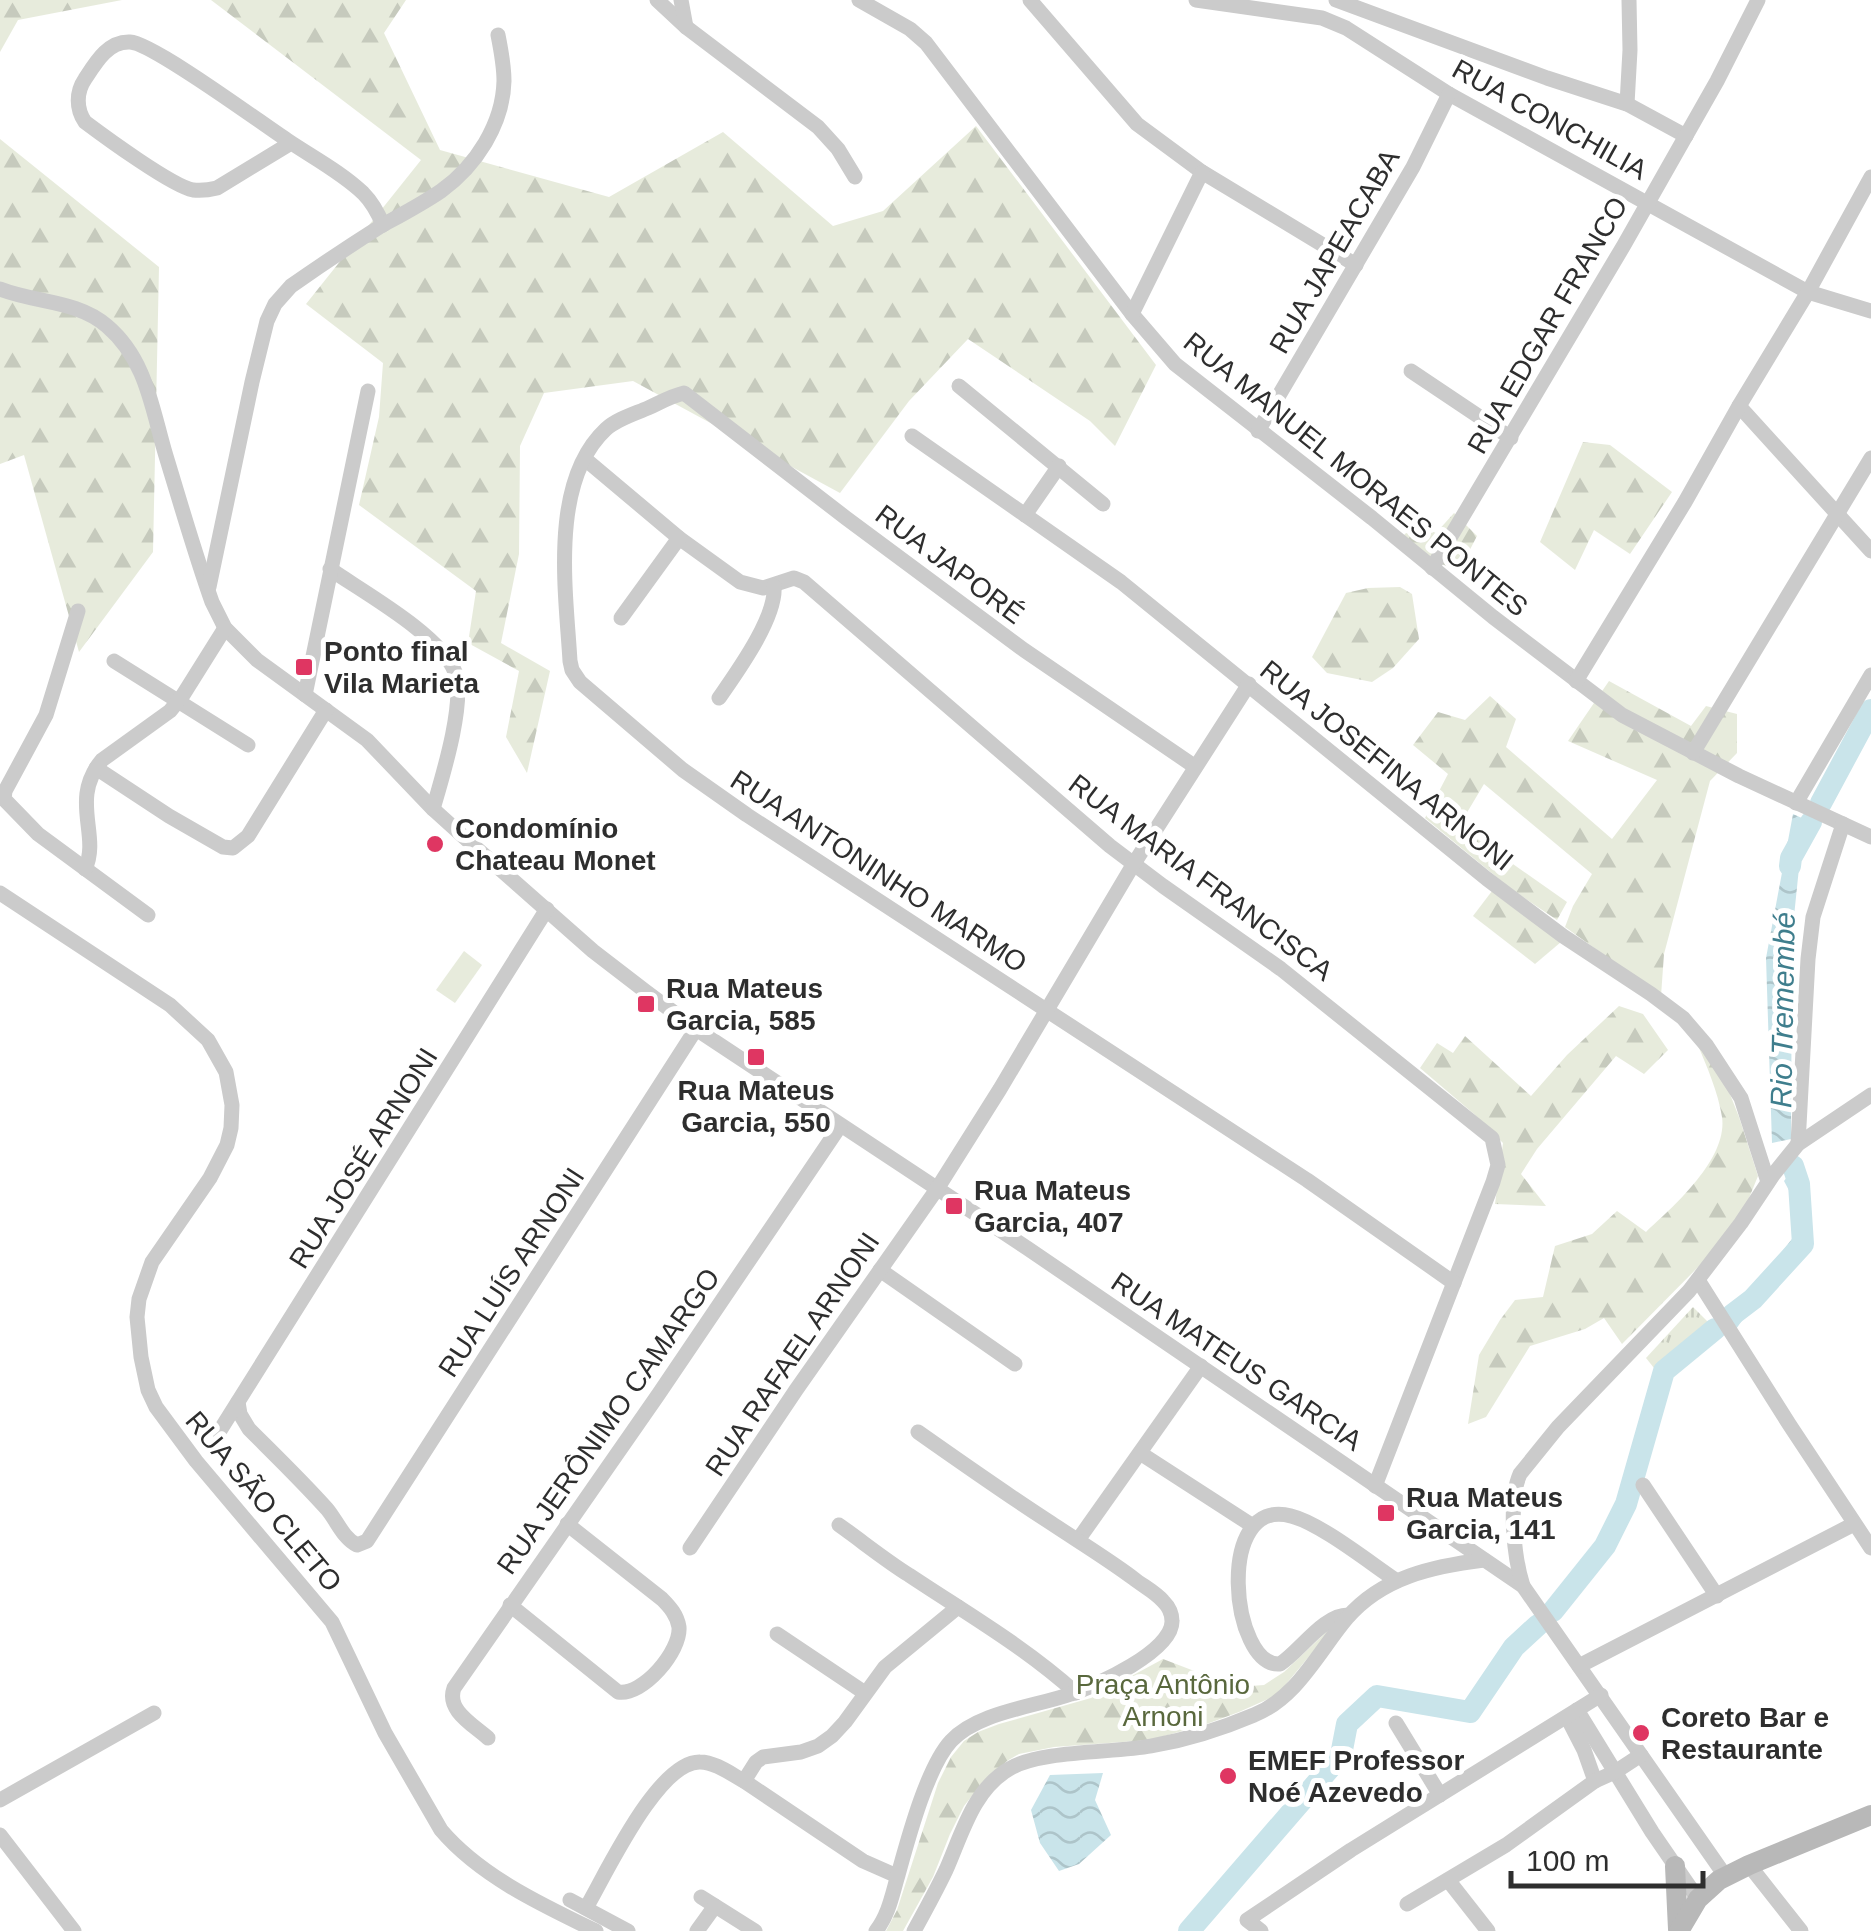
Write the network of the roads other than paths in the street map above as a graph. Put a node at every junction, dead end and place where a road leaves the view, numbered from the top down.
1 (656, 0) edge
2 (681, 0) edge
3 (859, 0) edge
4 (1030, 0) edge
5 (1203, 0) edge
6 (1336, 0) edge
7 (1629, 0) edge
8 (1758, 0) edge
9 (686, 27) junction
10 (498, 35) dead end
11 (1449, 94) junction
12 (1627, 104) junction
13 (1686, 136) junction
14 (291, 143) junction
15 (1202, 172) junction
16 (855, 177) dead end
17 (1871, 177) edge
18 (1648, 202) junction
19 (384, 225) junction
20 (1356, 266) junction
21 (0, 289) edge
22 (1808, 292) junction
23 (1871, 310) edge
24 (1132, 314) junction
25 (1411, 370) dead end
26 (959, 386) dead end
27 (368, 391) dead end
28 (684, 393) joint
29 (1739, 406) junction
30 (1258, 430) junction
31 (912, 436) dead end
32 (1511, 438) junction
33 (1871, 458) edge
34 (584, 459) junction
35 (1059, 466) junction
36 (1103, 504) dead end
37 (1837, 512) junction
38 (1024, 515) junction
39 (679, 538) junction
40 (1871, 551) edge
41 (1432, 568) junction
42 (330, 569) junction
43 (774, 586) junction
44 (208, 591) junction
45 (78, 611) dead end
46 (621, 618) dead end
47 (225, 628) junction
48 (114, 660) dead end
49 (1871, 675) edge
50 (1576, 682) junction
51 (1249, 684) junction
52 (304, 695) junction
53 (719, 698) dead end
54 (178, 701) junction
55 (326, 710) junction
56 (248, 745) dead end
57 (1693, 752) junction
58 (1194, 766) junction
59 (96, 768) junction
60 (1796, 803) junction
61 (433, 809) junction
62 (1843, 824) junction
63 (1871, 837) edge
64 (1133, 864) junction
65 (85, 868) junction
66 (0, 892) edge
67 (547, 909) junction
68 (148, 916) dead end
69 (1046, 1010) junction
70 (696, 1029) junction
71 (1871, 1094) edge
72 (840, 1126) junction
73 (1798, 1144) junction
74 (1768, 1182) junction
75 (937, 1188) junction
76 (880, 1270) junction
77 (1698, 1280) junction
78 (1454, 1283) junction
79 (1015, 1364) dead end
80 (1201, 1366) junction
81 (238, 1402) junction
82 (219, 1432) dead end
83 (918, 1432) dead end
84 (1140, 1452) junction
85 (1643, 1485) dead end
86 (1375, 1486) junction
87 (567, 1524) junction
88 (1854, 1524) junction
89 (839, 1525) dead end
90 (1253, 1526) junction
91 (1078, 1540) junction
92 (690, 1548) dead end
93 (1871, 1548) edge
94 (1484, 1560) junction
95 (1397, 1581) junction
96 (1523, 1586) junction
97 (1716, 1596) junction
98 (510, 1605) junction
99 (958, 1607) junction
100 (1349, 1615) junction
101 (777, 1634) dead end
102 (1580, 1666) junction
103 (1076, 1692) junction
104 (865, 1693) junction
105 (1600, 1695) junction
106 (154, 1713) dead end
107 (1572, 1714) junction
108 (1396, 1724) dead end
109 (488, 1738) dead end
110 (1641, 1754) junction
111 (1614, 1772) junction
112 (744, 1781) junction
113 (1595, 1781) junction
114 (1440, 1795) junction
115 (0, 1800) edge
116 (1871, 1815) edge
117 (0, 1835) edge
118 (1750, 1865) junction
119 (1675, 1866) junction
120 (897, 1876) junction
121 (1726, 1876) junction
122 (1448, 1880) junction
123 (1698, 1899) junction
124 (570, 1900) dead end
125 (1408, 1904) dead end
126 (586, 1908) junction
127 (73, 1931) edge
128 (596, 1931) edge
129 (628, 1931) edge
130 (698, 1931) edge
131 (755, 1931) edge
132 (876, 1931) edge
133 (914, 1931) edge
134 (1261, 1931) edge
135 (1488, 1931) edge
136 (1679, 1931) edge
137 (1801, 1931) edge

1 - 9 street
2 - 9 street
3 - 24 street, RUA MANUEL MORAES PONTES
4 - 15 street
5 - 11 street, RUA CONCHILIA
6 - 12 street
7 - 12 street
8 - 13 street, RUA EDGAR FRANCO
9 - 16 street
10 - 19 street
11 - 18 street, RUA CONCHILIA
11 - 20 street, RUA JAPEACABA
12 - 13 street
13 - 18 street, RUA EDGAR FRANCO
14 - 14 street
14 - 19 street
15 - 20 street
15 - 24 street
17 - 22 street
18 - 22 street, RUA CONCHILIA
18 - 32 street, RUA EDGAR FRANCO
19 - 44 street
20 - 30 street, RUA JAPEACABA
21 - 44 street, RUA MATEUS GARCIA
22 - 23 street, RUA CONCHILIA
22 - 29 street
24 - 30 street, RUA MANUEL MORAES PONTES
25 - 32 street
26 - 35 street
27 - 42 street
28 - 34 street, RUA ANTONINHO MARMO
28 - 58 street, RUA JAPORÉ
29 - 37 street
29 - 50 street
30 - 41 street, RUA MANUEL MORAES PONTES
31 - 38 street, RUA JOSEFINA ARNONI
32 - 41 street, RUA EDGAR FRANCO
33 - 37 street
34 - 39 street, RUA MARIA FRANCISCA
34 - 69 street, RUA ANTONINHO MARMO
35 - 36 street
35 - 38 street
37 - 40 street
37 - 57 street
38 - 51 street, RUA JOSEFINA ARNONI
39 - 43 street, RUA MARIA FRANCISCA
39 - 46 street
41 - 50 street, RUA MANUEL MORAES PONTES
42 - 52 street
42 - 61 street
43 - 53 street
43 - 64 street, RUA MARIA FRANCISCA
44 - 47 street, RUA MATEUS GARCIA
45 - 65 street
47 - 52 street, RUA MATEUS GARCIA
47 - 54 street
48 - 54 street
49 - 60 street
50 - 57 street, RUA MANUEL MORAES PONTES
51 - 58 street, RUA RAFAEL ARNONI
51 - 74 street, RUA JOSEFINA ARNONI
52 - 55 street, RUA MATEUS GARCIA
54 - 56 street
54 - 59 street
55 - 59 street
55 - 61 street, RUA MATEUS GARCIA
57 - 60 street, RUA MANUEL MORAES PONTES
58 - 64 street, RUA RAFAEL ARNONI
59 - 65 street
60 - 62 street, RUA MANUEL MORAES PONTES
61 - 67 street, RUA MATEUS GARCIA
62 - 63 street, RUA MANUEL MORAES PONTES
62 - 73 street
64 - 69 street, RUA RAFAEL ARNONI
64 - 78 street, RUA MARIA FRANCISCA
65 - 68 street
66 - 128 street, RUA SÃO CLETO
67 - 70 street, RUA MATEUS GARCIA
67 - 81 street, RUA JOSÉ ARNONI
69 - 75 street, RUA RAFAEL ARNONI
69 - 78 street, RUA ANTONINHO MARMO
70 - 72 street, RUA MATEUS GARCIA
70 - 81 street, RUA LUÍS ARNONI
71 - 73 street
72 - 75 street, RUA MATEUS GARCIA
72 - 87 street, RUA JERÔNIMO CAMARGO
73 - 74 street
74 - 77 street
75 - 76 street, RUA RAFAEL ARNONI
75 - 80 street, RUA MATEUS GARCIA
76 - 79 street
76 - 92 street, RUA RAFAEL ARNONI
77 - 88 street
77 - 96 street
78 - 86 street, RUA MARIA FRANCISCA
80 - 84 street
80 - 86 street, RUA MATEUS GARCIA
81 - 82 street, RUA JOSÉ ARNONI
83 - 91 street
84 - 90 street
84 - 91 street
85 - 97 street
86 - 94 street, RUA MATEUS GARCIA
87 - 98 street, RUA JERÔNIMO CAMARGO
87 - 98 street
88 - 93 street
88 - 97 street
89 - 99 street
90 - 95 street
90 - 100 street
91 - 103 street
94 - 95 street
94 - 96 street, RUA MATEUS GARCIA
95 - 100 street
96 - 102 street, RUA MATEUS GARCIA
97 - 102 street
98 - 109 street, RUA JERÔNIMO CAMARGO
99 - 103 street
99 - 104 street
100 - 133 street
101 - 104 street
102 - 105 street, RUA MATEUS GARCIA
103 - 120 street
104 - 112 street
105 - 107 street
105 - 110 street, RUA MATEUS GARCIA
106 - 115 street
107 - 111 street
107 - 113 street
107 - 114 street
108 - 114 street
110 - 111 street
110 - 121 street, RUA MATEUS GARCIA
111 - 113 street
111 - 119 street
112 - 120 street
112 - 126 street
113 - 122 street
114 - 134 street
116 - 118 main road
117 - 127 street
118 - 121 main road
118 - 137 street
119 - 123 street
119 - 136 main road
120 - 132 street
121 - 123 main road
122 - 125 street
122 - 135 street
123 - 136 main road
124 - 126 street
126 - 129 street
130 - 131 street

